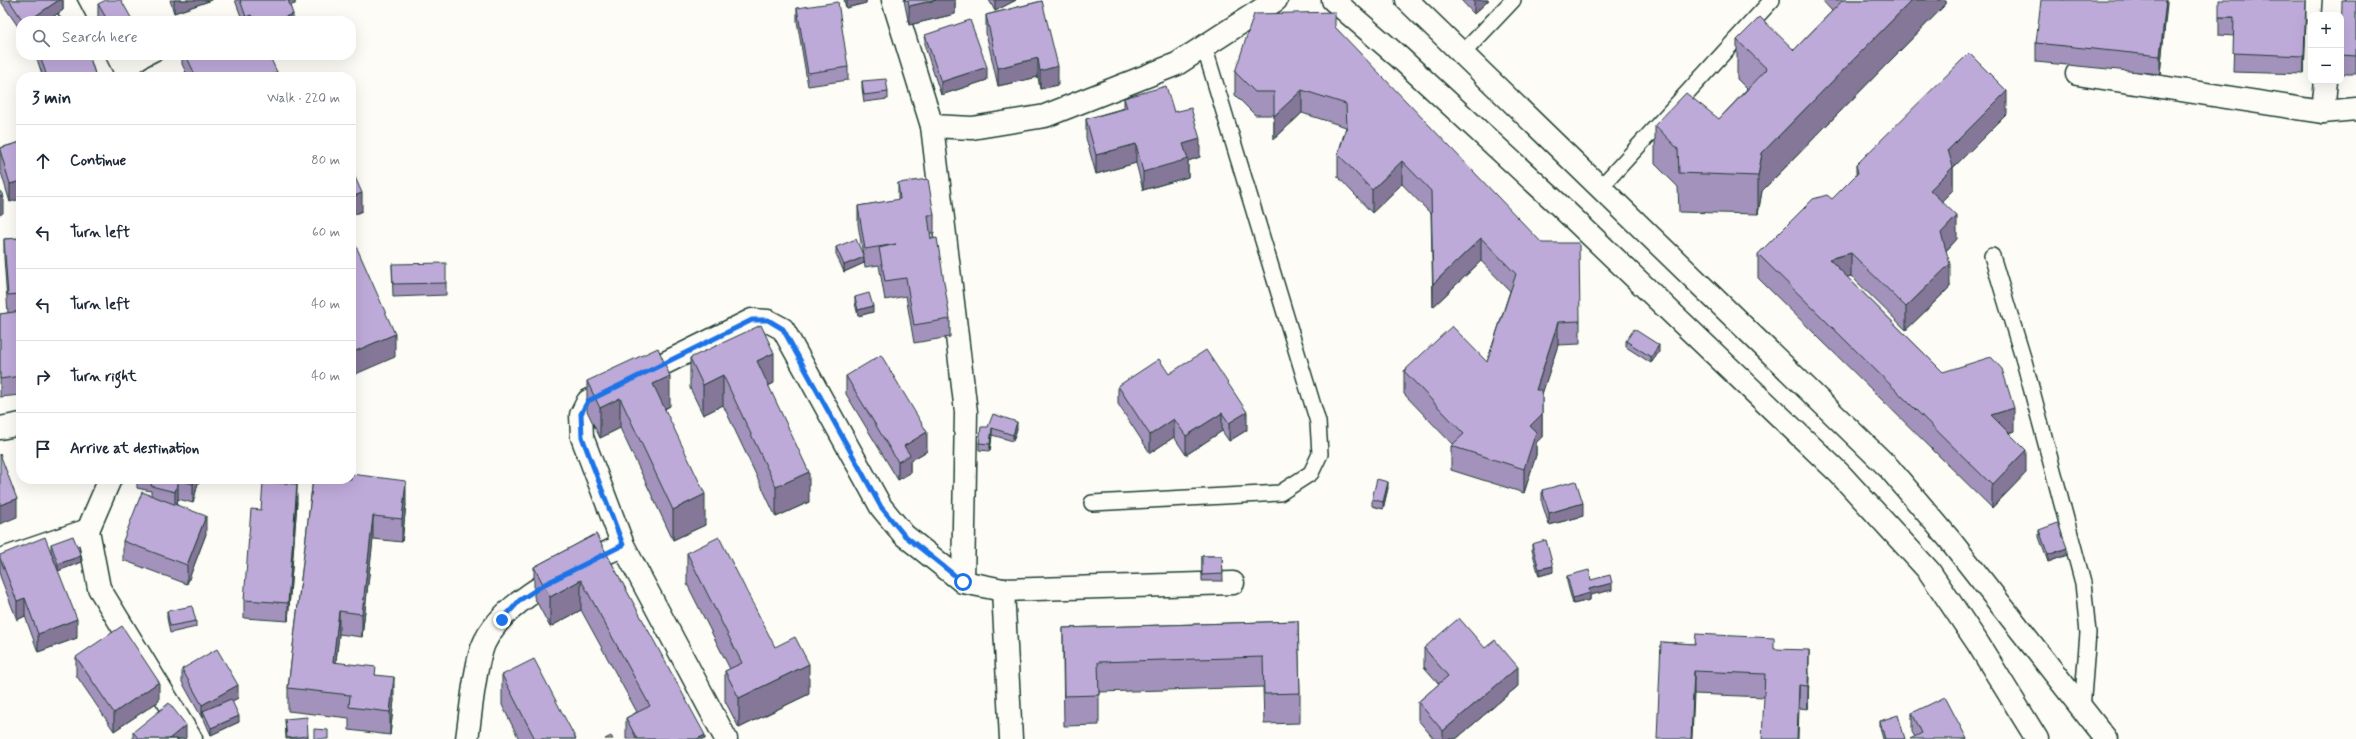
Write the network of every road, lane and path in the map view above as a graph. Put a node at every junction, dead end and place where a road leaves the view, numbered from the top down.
1 (64, 0) edge
2 (893, 0) edge
3 (1276, 0) edge
4 (1333, 0) edge
5 (1407, 0) edge
6 (1513, 0) edge
7 (1772, 0) edge
8 (2334, 0) edge
9 (2333, 12) edge
10 (72, 16) edge
11 (1204, 46) junction
12 (1462, 54) junction
13 (94, 60) edge
14 (185, 60) edge
15 (100, 72) edge
16 (162, 72) edge
17 (2077, 74) dead end
18 (2326, 84) edge
19 (2356, 109) edge
20 (2324, 112) junction
21 (932, 126) junction
22 (1600, 188) junction
23 (1992, 256) dead end
24 (16, 425) edge
25 (0, 428) edge
26 (108, 484) edge
27 (1092, 503) dead end
28 (88, 530) junction
29 (623, 545) junction
30 (0, 560) edge
31 (963, 582) junction
32 (1233, 583) dead end
33 (1003, 590) junction
34 (2082, 710) junction
35 (191, 739) edge
36 (467, 739) edge
37 (726, 739) edge
38 (1011, 739) edge
39 (2037, 739) edge
40 (2106, 739) edge

1 - 10 street
2 - 21 street
3 - 11 street
4 - 39 street
5 - 12 street
6 - 12 lane
7 - 22 lane
8 - 9 street
11 - 21 street
11 - 27 lane
12 - 22 street
13 - 15 street
14 - 16 street
17 - 20 street
18 - 20 street
19 - 20 street
21 - 31 street
22 - 34 street
23 - 34 lane
24 - 25 street
26 - 28 street
28 - 30 street
28 - 35 street
29 - 31 street
29 - 36 street
29 - 37 street
31 - 33 street
32 - 33 street
33 - 38 street
34 - 40 street

